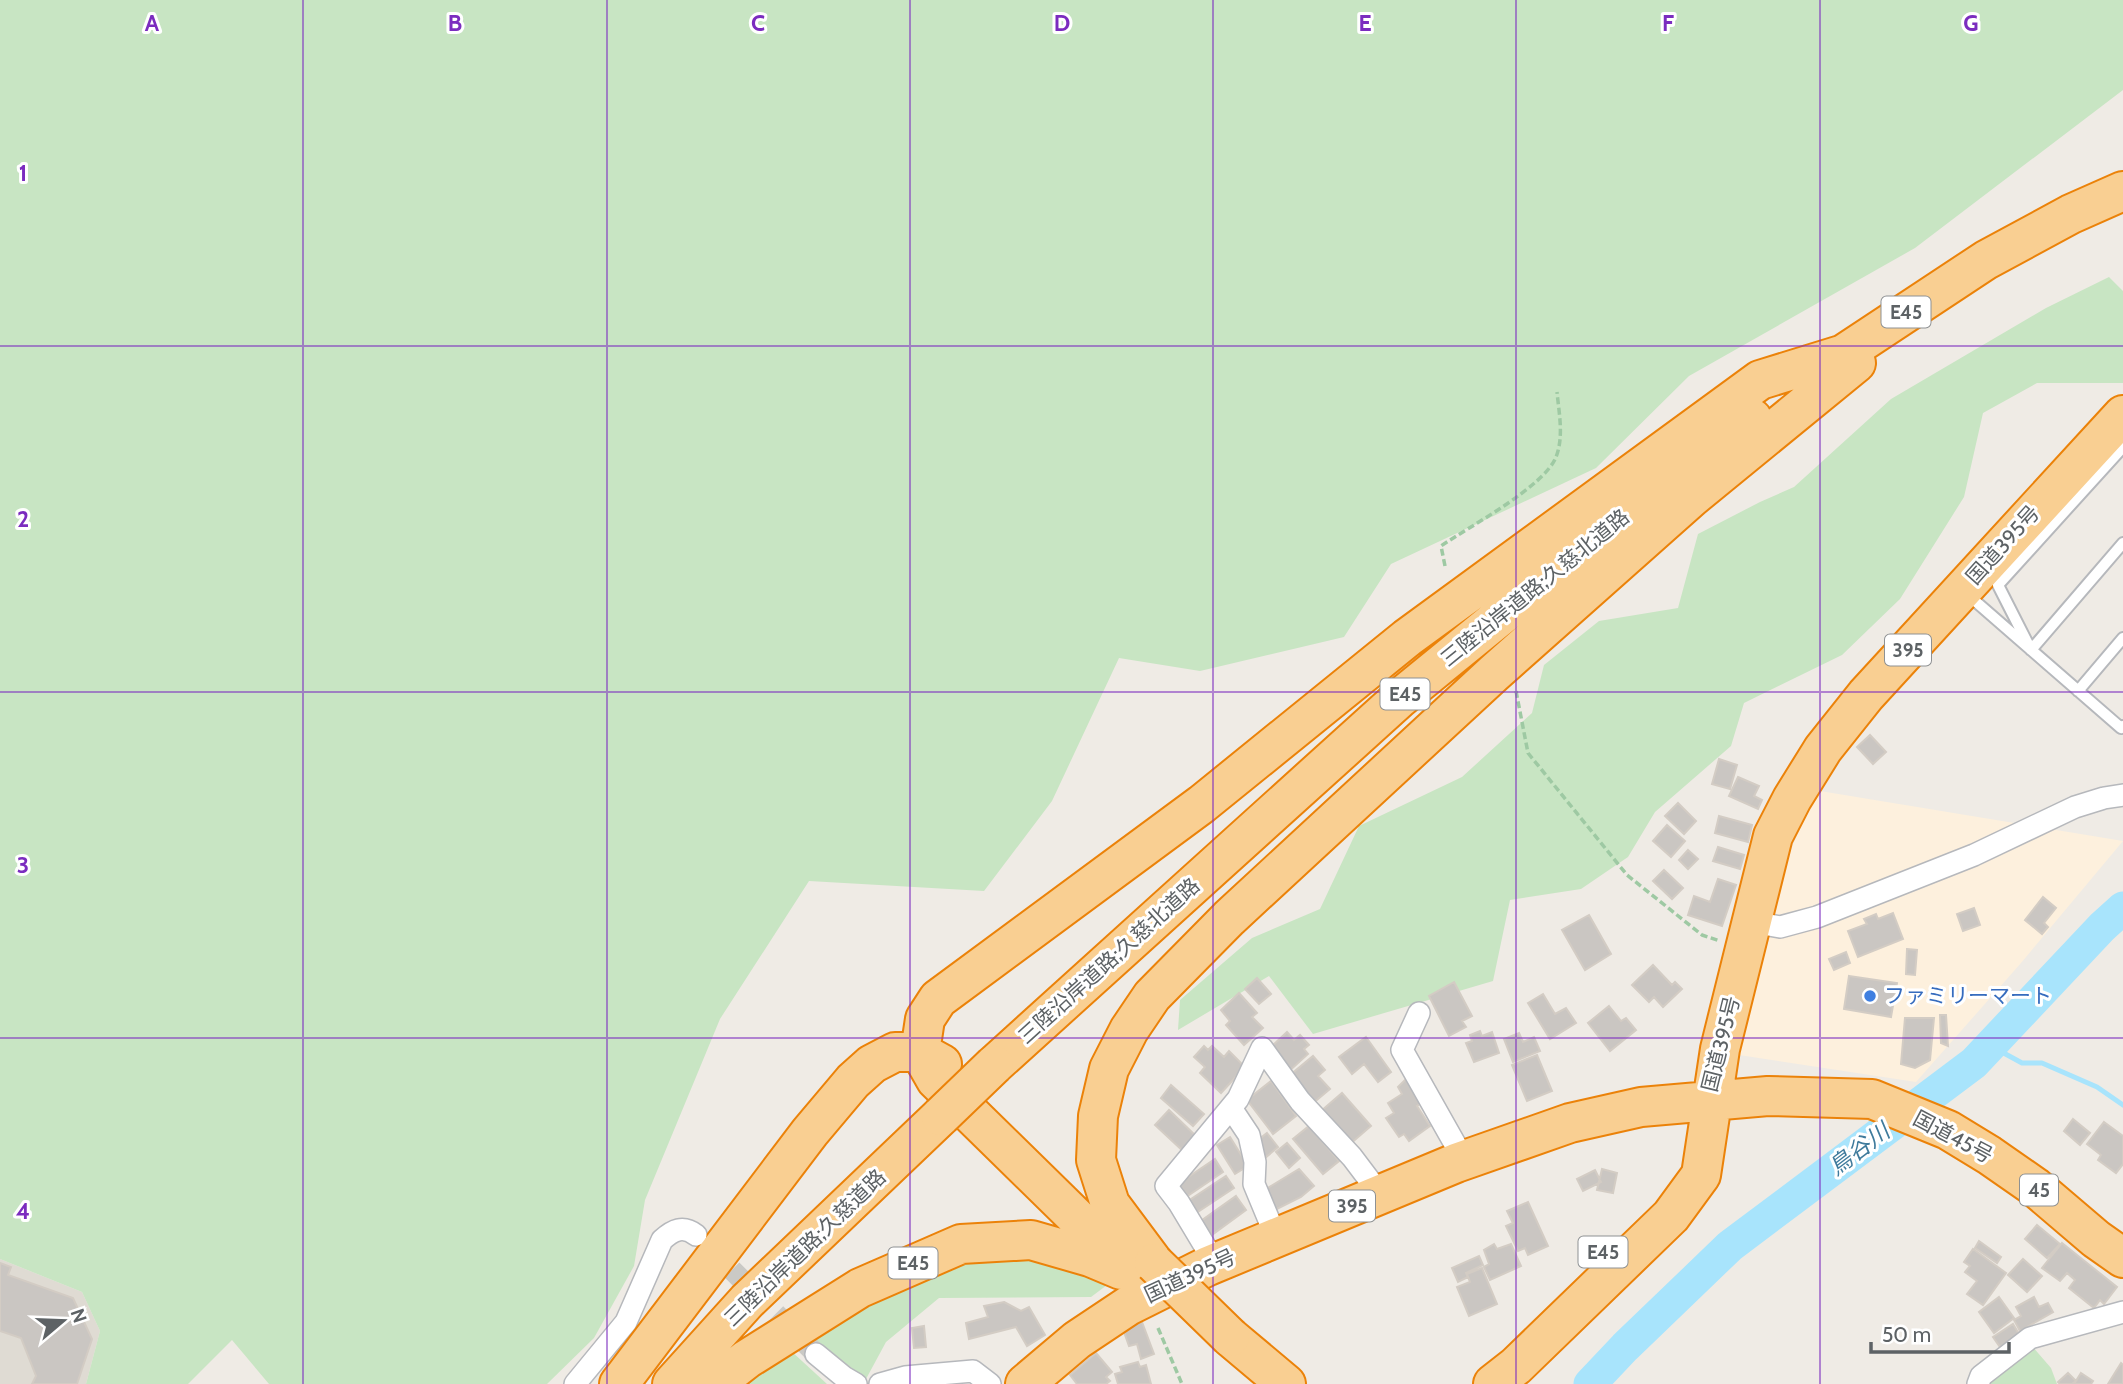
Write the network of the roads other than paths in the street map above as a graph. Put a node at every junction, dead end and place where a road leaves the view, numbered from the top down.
1 (2123, 191) edge
2 (1978, 265) junction
3 (1842, 355) junction
4 (2123, 415) edge
5 (2123, 447) edge
6 (2123, 543) edge
7 (1962, 590) junction
8 (2123, 638) edge
9 (2031, 650) junction
10 (2078, 691) junction
11 (2123, 726) edge
12 (2123, 795) edge
13 (1749, 936) junction
14 (1419, 1013) dead end
15 (920, 1052) junction
16 (1710, 1100) junction
17 (1231, 1108) junction
18 (941, 1116) joint
19 (1464, 1160) junction
20 (1380, 1194) junction
21 (696, 1235) dead end
22 (1276, 1237) junction
23 (2123, 1258) edge
24 (1215, 1263) junction
25 (1145, 1270) junction
26 (2123, 1311) edge
27 (1222, 1342) junction
28 (816, 1354) tunnel mouth
29 (575, 1384) edge
30 (619, 1384) edge
31 (671, 1384) edge
32 (715, 1384) edge
33 (856, 1384) edge
34 (880, 1384) edge
35 (990, 1384) edge
36 (1025, 1384) edge
37 (1261, 1384) edge
38 (1286, 1384) edge
39 (1470, 1384) edge
40 (1493, 1384) edge
41 (1978, 1384) edge

1 - 2 highway, 三陸沿岸道路;久慈北道路 / E45
2 - 3 highway, 三陸沿岸道路;久慈北道路 / E45
2 - 25 highway
3 - 15 highway
3 - 18 highway, 三陸沿岸道路;久慈北道路 / E45, bridge
4 - 7 highway, 国道395号 / 395
5 - 9 lane
6 - 9 lane
7 - 9 lane
7 - 13 highway, 国道395号 / 395
8 - 10 lane
9 - 10 lane
10 - 11 lane
12 - 13 street
13 - 16 highway, 国道395号 / 395
14 - 19 street
15 - 25 highway
15 - 30 highway
16 - 19 highway, 国道395号 / 395
16 - 23 highway, 国道45号 / 45
16 - 39 highway, E45
16 - 40 highway, E45
17 - 20 street
17 - 22 street
17 - 24 street
18 - 31 highway, 三陸沿岸道路;久慈道路 / E45
19 - 20 highway, 国道395号 / 395
20 - 22 highway, 国道395号 / 395
21 - 29 street
22 - 24 highway, 国道395号 / 395
24 - 36 highway, 国道395号 / 395
25 - 27 highway, E45
25 - 32 highway, E45
26 - 41 street
27 - 37 highway, E45
27 - 38 highway, E45
28 - 33 street
34 - 35 street

